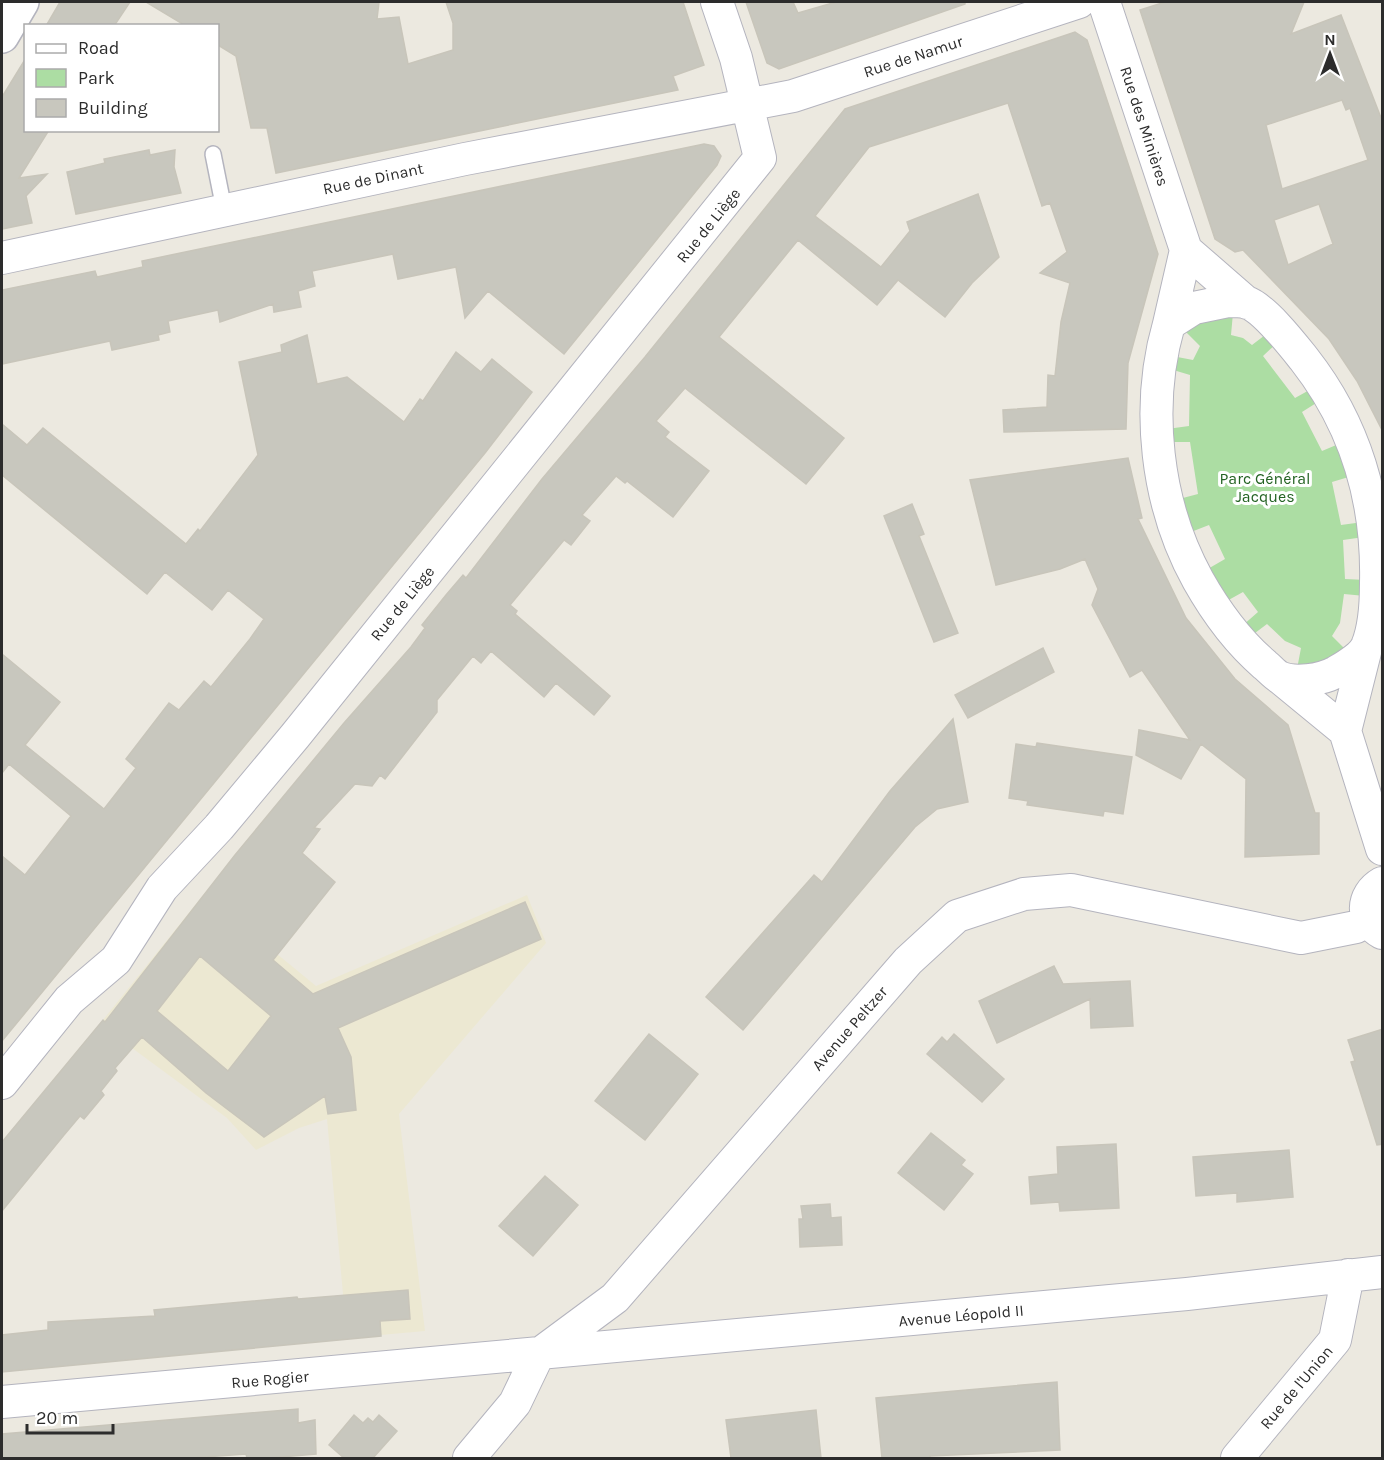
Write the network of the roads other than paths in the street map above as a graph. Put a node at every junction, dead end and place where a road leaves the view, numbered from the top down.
1 (22, 2) edge
2 (717, 2) edge
3 (1079, 2) edge
4 (1104, 2) edge
5 (2, 36) edge
6 (746, 105) junction
7 (213, 154) dead end
8 (224, 209) junction
9 (1186, 250) junction
10 (2, 258) edge
11 (1247, 303) junction
12 (1169, 324) junction
13 (1366, 648) junction
14 (1279, 677) junction
15 (1345, 731) junction
16 (1383, 849) edge
17 (1383, 883) edge
18 (1375, 927) edge
19 (2, 1083) edge
20 (1383, 1272) edge
21 (1348, 1275) junction
22 (538, 1355) junction
23 (2, 1402) edge
24 (469, 1458) edge
25 (1237, 1458) edge

1 - 5 street
2 - 6 street
3 - 6 street, Rue de Namur
4 - 9 street, Rue des Minières
6 - 8 street, Rue de Dinant
6 - 19 street, Rue de Liège
7 - 8 lane
8 - 10 street, Rue de Dinant
9 - 11 street
9 - 12 street
11 - 12 street
11 - 13 street
12 - 14 street
13 - 14 street
13 - 15 street
14 - 15 street
15 - 16 street
17 - 18 street
18 - 22 street, Avenue Peltzer
20 - 21 street, Avenue Léopold II
21 - 22 street, Avenue Léopold II
21 - 25 street, Rue de l'Union
22 - 23 street, Rue Rogier
22 - 24 street, Avenue Peltzer

